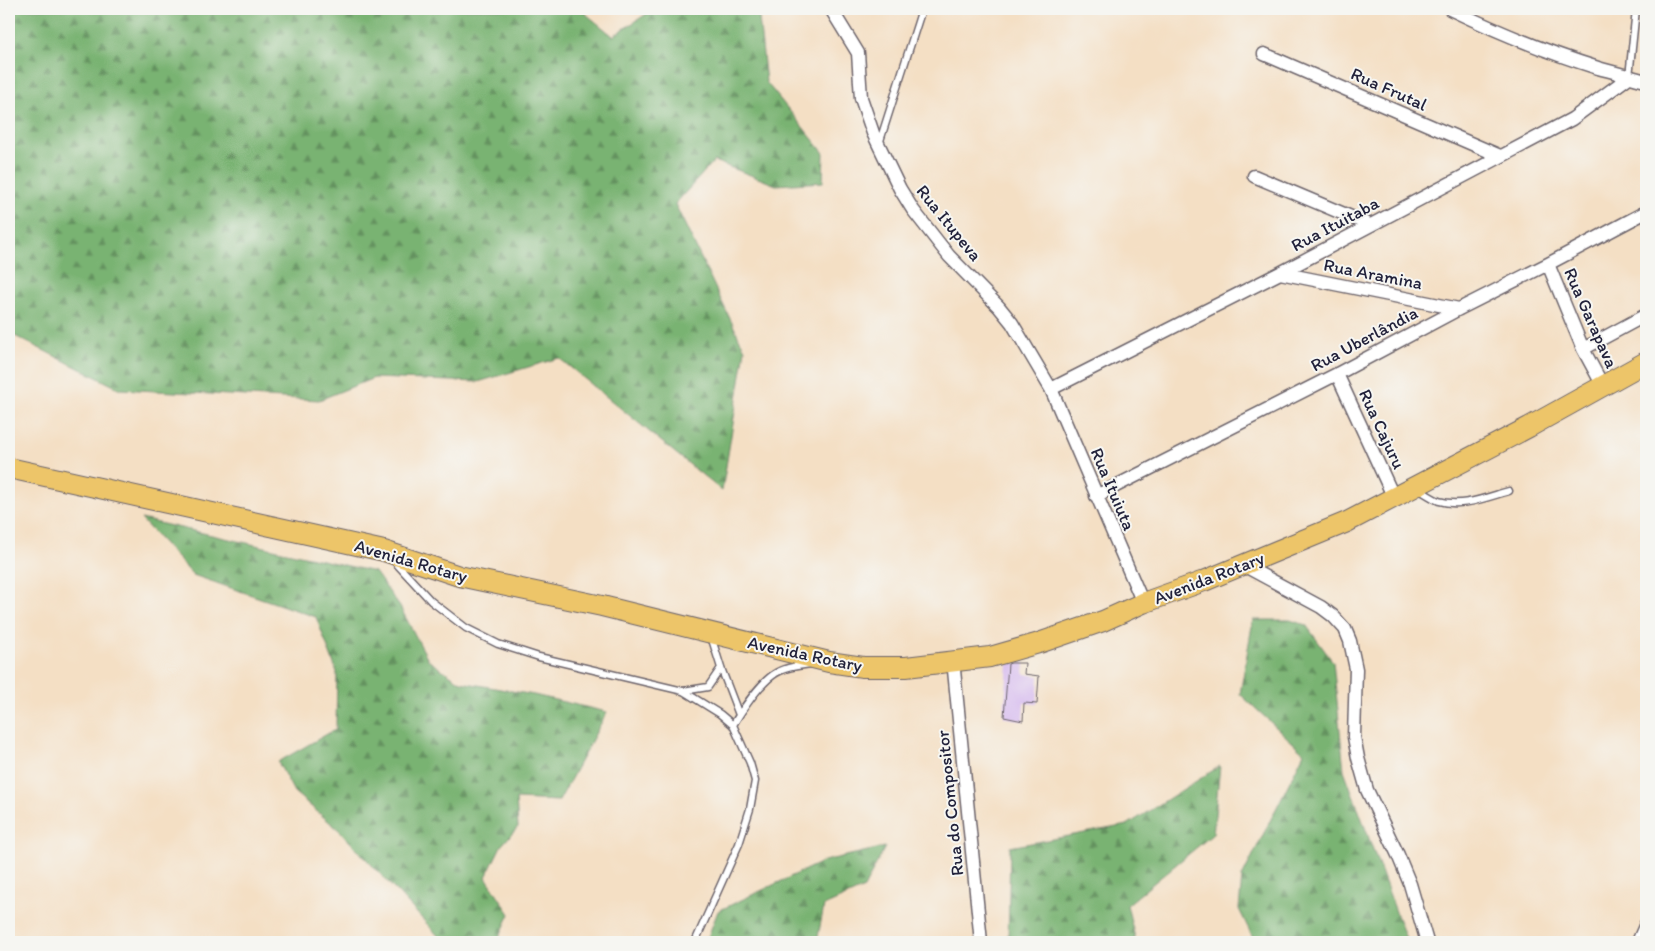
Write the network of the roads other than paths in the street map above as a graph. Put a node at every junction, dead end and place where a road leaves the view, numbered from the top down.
1 (831, 9) edge
2 (922, 9) edge
3 (1450, 9) edge
4 (1636, 9) edge
5 (1264, 54) dead end
6 (1629, 77) junction
7 (1646, 81) edge
8 (879, 145) junction
9 (1500, 156) junction
10 (1254, 176) dead end
11 (1646, 212) edge
12 (1370, 225) junction
13 (1548, 264) junction
14 (1280, 273) junction
15 (1459, 309) junction
16 (1646, 315) edge
17 (1583, 349) junction
18 (1646, 362) edge
19 (1337, 374) junction
20 (1603, 386) junction
21 (1051, 389) junction
22 (9, 468) edge
23 (1416, 487) junction
24 (1509, 491) dead end
25 (1096, 496) junction
26 (1394, 498) junction
27 (384, 551) junction
28 (1243, 565) junction
29 (1143, 603) junction
30 (710, 634) junction
31 (953, 660) junction
32 (829, 662) junction
33 (721, 668) junction
34 (683, 691) junction
35 (739, 715) junction
36 (734, 725) junction
37 (1646, 924) edge
38 (695, 942) edge
39 (981, 942) edge
40 (1427, 942) edge
41 (1638, 942) edge

1 - 8 street, Rua Itupeva
2 - 8 lane
3 - 6 street
4 - 6 lane
5 - 9 street, Rua Frutal
6 - 7 street
6 - 9 street, Rua Ituitaba
8 - 21 street, Rua Itupeva
9 - 12 street, Rua Ituitaba
10 - 12 street
11 - 13 street, Rua Uberlândia
12 - 14 street, Rua Ituitaba
13 - 15 street, Rua Uberlândia
13 - 17 street, Rua Garapava
14 - 15 street, Rua Aramina
14 - 21 street, Rua Ituitaba
15 - 19 street, Rua Uberlândia
16 - 17 street
17 - 20 street, Rua Garapava
18 - 20 main road, Avenida Rotary
19 - 25 street, Rua Uberlândia
19 - 26 street, Rua Cajuru
20 - 23 main road, Avenida Rotary
21 - 25 street, Rua Ituiuta
22 - 27 main road, Avenida Rotary
23 - 24 lane
23 - 26 main road, Avenida Rotary
25 - 29 street, Rua Ituiuta
26 - 28 main road, Avenida Rotary
27 - 30 main road, Avenida Rotary
27 - 34 lane
28 - 29 main road, Avenida Rotary
28 - 40 street
29 - 31 main road, Avenida Rotary
30 - 32 main road, Avenida Rotary
30 - 33 lane
31 - 32 main road, Avenida Rotary
31 - 39 street, Rua do Compositor
32 - 35 lane
33 - 34 lane
33 - 35 lane
34 - 36 lane
35 - 36 lane
36 - 38 lane
37 - 41 street

